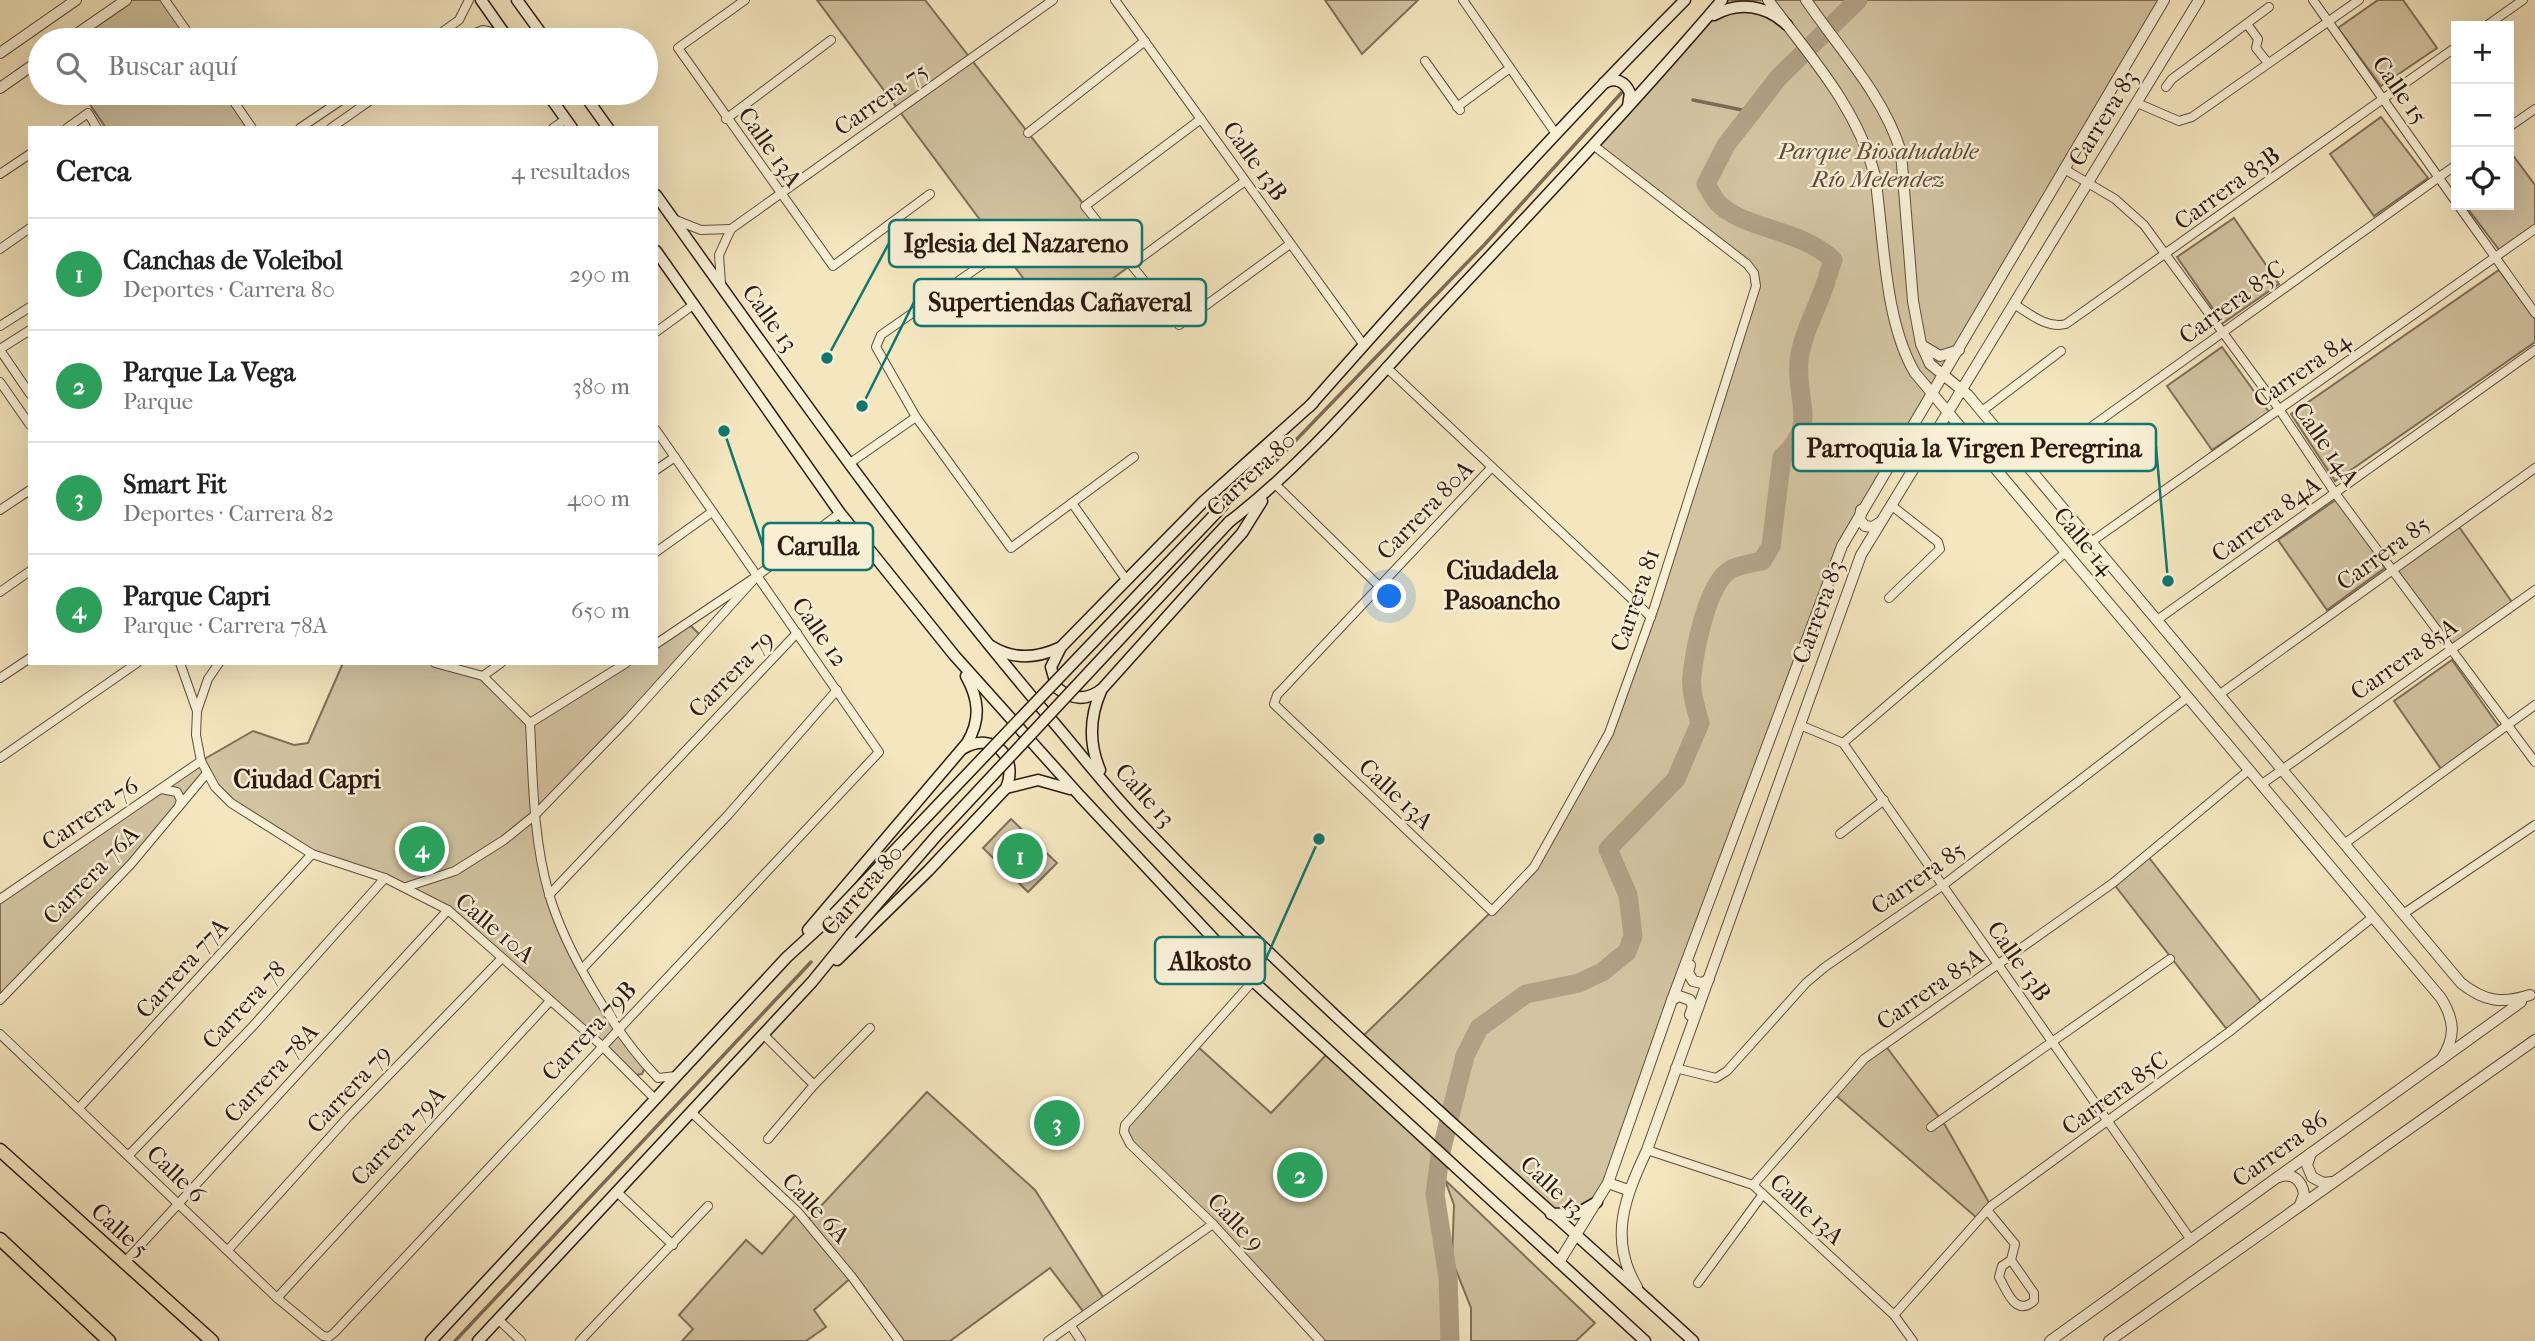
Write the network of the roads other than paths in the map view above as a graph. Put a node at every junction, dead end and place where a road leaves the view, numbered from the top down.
1 (76, 0) edge
2 (126, 0) edge
3 (165, 0) edge
4 (469, 0) edge
5 (481, 0) edge
6 (517, 0) edge
7 (745, 0) edge
8 (1053, 0) edge
9 (1115, 0) edge
10 (1463, 0) edge
11 (1723, 0) edge
12 (1768, 0) edge
13 (1806, 0) edge
14 (2164, 0) edge
15 (2199, 0) edge
16 (2313, 0) edge
17 (2358, 0) edge
18 (2523, 0) edge
19 (1682, 2) edge
20 (2269, 7) dead end
21 (2493, 21) edge
22 (2328, 22) junction
23 (2247, 24) junction
24 (1787, 25) junction
25 (1701, 26) junction
26 (36, 28) edge
27 (85, 28) edge
28 (185, 28) edge
29 (448, 28) edge
30 (500, 28) edge
31 (537, 28) edge
32 (28, 33) edge
33 (831, 40) dead end
34 (1145, 41) junction
35 (2451, 51) edge
36 (0, 53) edge
37 (1425, 61) dead end
38 (2268, 63) junction
39 (28, 68) edge
40 (1510, 68) junction
41 (1600, 86) junction
42 (0, 88) edge
43 (2166, 88) dead end
44 (2383, 99) junction
45 (2137, 103) junction
46 (236, 105) edge
47 (334, 105) edge
48 (364, 105) edge
49 (556, 105) edge
50 (592, 105) edge
51 (1626, 108) junction
52 (2535, 109) edge
53 (726, 119) junction
54 (1201, 119) junction
55 (569, 123) edge
56 (2514, 124) edge
57 (70, 126) edge
58 (96, 126) edge
59 (251, 126) edge
60 (303, 126) edge
61 (334, 126) edge
62 (607, 126) edge
63 (1028, 133) dead end
64 (1556, 134) junction
65 (1593, 145) junction
66 (28, 155) edge
67 (2451, 169) edge
68 (2066, 170) junction
69 (0, 174) edge
70 (2439, 177) junction
71 (1245, 181) junction
72 (2087, 183) junction
73 (779, 194) junction
74 (930, 194) dead end
75 (2451, 195) edge
76 (658, 198) edge
77 (2461, 210) edge
78 (673, 219) junction
79 (28, 229) edge
80 (731, 229) junction
81 (2535, 229) edge
82 (1290, 244) junction
83 (0, 249) edge
84 (658, 254) edge
85 (2167, 255) junction
86 (2495, 257) junction
87 (987, 261) dead end
88 (1131, 265) junction
89 (723, 288) junction
90 (2014, 304) junction
91 (693, 305) junction
92 (28, 308) edge
93 (2535, 313) edge
94 (0, 326) edge
95 (28, 331) edge
96 (658, 331) edge
97 (2222, 332) junction
98 (1363, 344) junction
99 (1921, 344) junction
100 (0, 349) edge
101 (1959, 350) junction
102 (2535, 350) edge
103 (2061, 351) dead end
104 (1386, 367) junction
105 (1943, 376) junction
106 (0, 382) edge
107 (1962, 390) junction
108 (28, 391) edge
109 (1933, 395) junction
110 (1313, 403) junction
111 (2279, 409) junction
112 (1982, 411) junction
113 (1948, 412) junction
114 (916, 417) junction
115 (28, 422) edge
116 (658, 433) edge
117 (675, 457) junction
118 (1134, 457) dead end
119 (850, 463) junction
120 (1492, 467) junction
121 (2535, 468) edge
122 (658, 469) edge
123 (2031, 470) junction
124 (1275, 484) junction
125 (28, 491) edge
126 (2335, 493) junction
127 (1266, 494) junction
128 (1072, 503) junction
129 (1891, 505) junction
130 (1861, 509) junction
131 (0, 510) edge
132 (712, 512) junction
133 (840, 513) junction
134 (1880, 522) junction
135 (2091, 542) junction
136 (1842, 546) junction
137 (658, 551) edge
138 (2066, 552) junction
139 (1861, 555) junction
140 (2394, 569) junction
141 (28, 572) edge
142 (757, 576) junction
143 (1126, 581) junction
144 (1379, 586) junction
145 (2535, 590) edge
146 (0, 592) edge
147 (1889, 598) dead end
148 (1651, 617) junction
149 (2157, 620) junction
150 (797, 633) junction
151 (658, 643) edge
152 (986, 643) junction
153 (1060, 647) junction
154 (2452, 649) junction
155 (954, 655) junction
156 (28, 659) edge
157 (134, 665) edge
158 (181, 665) edge
159 (218, 665) edge
160 (442, 665) edge
161 (499, 665) edge
162 (623, 665) edge
163 (483, 676) junction
164 (0, 678) edge
165 (1102, 689) junction
166 (837, 690) junction
167 (2220, 694) junction
168 (2188, 697) junction
169 (1275, 704) joint
170 (2535, 705) edge
171 (197, 711) junction
172 (530, 723) junction
173 (1800, 724) junction
174 (2508, 724) junction
175 (1843, 743) junction
176 (962, 748) junction
177 (879, 752) joint
178 (0, 758) edge
179 (201, 761) junction
180 (2535, 762) edge
181 (2283, 769) junction
182 (2249, 770) junction
183 (207, 773) junction
184 (1106, 782) junction
185 (2262, 784) junction
186 (1006, 788) junction
187 (161, 789) junction
188 (1080, 796) junction
189 (1884, 800) junction
190 (178, 807) junction
191 (535, 815) junction
192 (2535, 825) edge
193 (1840, 834) dead end
194 (2344, 844) junction
195 (312, 854) junction
196 (385, 878) junction
197 (1942, 886) junction
198 (406, 887) junction
199 (549, 895) junction
200 (0, 899) edge
201 (448, 910) junction
202 (1492, 911) joint
203 (2403, 914) junction
204 (2373, 917) junction
205 (1692, 949) junction
206 (787, 957) junction
207 (502, 958) junction
208 (2170, 958) dead end
209 (1998, 964) junction
210 (582, 969) junction
211 (1709, 979) junction
212 (1252, 981) junction
213 (811, 982) junction
214 (2533, 993) edge
215 (0, 1000) edge
216 (1672, 1000) junction
217 (550, 1001) junction
218 (870, 1028) dead end
219 (617, 1029) junction
220 (1689, 1029) junction
221 (0, 1034) edge
222 (763, 1034) junction
223 (2535, 1040) edge
224 (2052, 1041) junction
225 (601, 1045) junction
226 (2441, 1060) junction
227 (1675, 1068) junction
228 (677, 1076) junction
229 (814, 1085) junction
230 (655, 1099) junction
231 (79, 1108) junction
232 (691, 1112) junction
233 (2110, 1121) junction
234 (1931, 1127) dead end
235 (768, 1139) dead end
236 (0, 1150) edge
237 (1647, 1150) junction
238 (2312, 1153) junction
239 (129, 1155) junction
240 (2276, 1178) junction
241 (2336, 1180) junction
242 (1608, 1183) junction
243 (1753, 1185) junction
244 (1628, 1190) junction
245 (617, 1192) junction
246 (1763, 1194) junction
247 (178, 1202) junction
248 (1597, 1202) junction
249 (708, 1206) dead end
250 (2298, 1208) junction
251 (1987, 1210) junction
252 (1550, 1214) junction
253 (1213, 1224) junction
254 (1576, 1237) junction
255 (0, 1240) edge
256 (2191, 1240) junction
257 (673, 1245) junction
258 (228, 1250) junction
259 (2011, 1260) junction
260 (1559, 1262) junction
261 (124, 1263) junction
262 (1698, 1283) dead end
263 (1640, 1294) junction
264 (277, 1298) junction
265 (1894, 1315) junction
266 (499, 1320) junction
267 (1071, 1326) junction
268 (329, 1337) joint
269 (109, 1341) edge
270 (212, 1341) edge
271 (431, 1341) edge
272 (478, 1341) edge
273 (521, 1341) edge
274 (580, 1341) edge
275 (899, 1341) edge
276 (1048, 1341) edge
277 (1081, 1341) edge
278 (1320, 1341) edge
279 (1645, 1341) edge
280 (1693, 1341) edge
281 (1913, 1341) edge
282 (2050, 1341) edge
283 (2109, 1341) edge

1 - 26 street
2 - 27 street
3 - 28 street
4 - 29 street
5 - 30 main road
6 - 31 main road
7 - 53 street, Calle 13A
8 - 73 street, Carrera 75
9 - 34 street, Calle 13B
10 - 40 street
11 - 25 main road, Carrera 80
12 - 24 street, Calle 14
13 - 99 street, Calle 14
14 - 68 street, Carrera 83
15 - 45 street, Carrera 83
16 - 22 street, Calle 15
17 - 22 street
18 - 21 street
19 - 41 main road, Carrera 80
20 - 23 street
22 - 38 street
22 - 44 street, Calle 15
23 - 38 street
23 - 43 street
24 - 25 main road
24 - 109 street, Calle 14
25 - 51 main road, Carrera 80
32 - 36 street
33 - 53 street
34 - 54 street, Calle 13B
34 - 63 street
35 - 44 street, Carrera 83B
37 - 40 street
38 - 45 street
39 - 42 street
40 - 64 street
41 - 51 main road
41 - 64 main road, Carrera 80
44 - 70 street, Calle 15
44 - 85 street, Carrera 83B
45 - 72 street, Carrera 83
46 - 59 street
47 - 60 street
48 - 61 street
49 - 55 main road
50 - 62 main road
51 - 65 main road, Carrera 80
52 - 56 street
53 - 73 street, Calle 13A
54 - 71 street, Calle 13B
54 - 88 street
57 - 58 street
64 - 98 main road, Carrera 80
65 - 104 main road, Carrera 80
65 - 148 street, Carrera 81
66 - 69 street
67 - 70 street, Carrera 83C
68 - 72 street, Calle 14A
68 - 101 street, Carrera 83
70 - 75 street, Calle 15
70 - 97 street, Carrera 83C
71 - 82 street, Calle 13B
71 - 88 street
72 - 85 street, Calle 14A
72 - 90 street, Carrera 83
73 - 74 street, Calle 13A
73 - 80 street, Carrera 75
76 - 78 main road, Calle 13
77 - 86 street, Calle 15
78 - 80 street
78 - 89 main road, Calle 13
79 - 83 street
80 - 89 street
81 - 86 street, Carrera 84
82 - 88 street
82 - 98 street, Calle 13B
84 - 91 main road, Calle 13
85 - 90 street, Carrera 83B
85 - 97 street, Calle 14A
86 - 93 street, Calle 15
86 - 111 street, Carrera 84
87 - 114 street
89 - 119 main road, Calle 13
90 - 107 street, Carrera 83
91 - 96 street
91 - 133 main road, Calle 13
92 - 94 street
95 - 100 street
97 - 111 street, Calle 14A
97 - 123 street, Carrera 83C
98 - 110 main road, Carrera 80
99 - 101 street
99 - 105 street, Calle 14
100 - 108 street
101 - 105 street, Carrera 83
102 - 126 street, Carrera 84A
103 - 112 street
104 - 120 street
104 - 124 main road, Carrera 80
105 - 107 street, Calle 14
105 - 109 street, Carrera 83
106 - 115 street
107 - 112 street, Calle 14
107 - 113 street, Carrera 83
109 - 113 street, Calle 14
109 - 130 street, Carrera 83
110 - 143 main road
110 - 206 main road, Carrera 80, bridge
111 - 126 street, Calle 14A
111 - 135 street, Carrera 84
112 - 123 street, Calle 14
113 - 129 street, Carrera 83
113 - 138 street, Calle 14
114 - 119 street
114 - 128 street
116 - 117 street, Calle 12
117 - 122 street
117 - 132 street, Calle 12
118 - 128 street
119 - 152 main road, Calle 13
120 - 144 street, Carrera 80A
120 - 148 street
121 - 140 street, Carrera 85
123 - 135 street, Calle 14
124 - 127 main road, Carrera 80
124 - 144 street
125 - 131 street
126 - 140 street, Calle 14A
126 - 149 street, Carrera 84A
127 - 165 main road
127 - 213 main road, Carrera 80, bridge
128 - 143 street
129 - 134 street, Carrera 83
129 - 147 street
130 - 134 street
130 - 136 street, Carrera 83
132 - 137 street
132 - 142 street, Calle 12
133 - 142 street
133 - 155 main road, Calle 13
134 - 139 street, Carrera 83
135 - 149 street, Calle 14
136 - 139 street
136 - 205 street, Carrera 83
138 - 168 street, Calle 14
138 - 175 street
139 - 173 street, Carrera 83
140 - 154 street, Calle 14A
140 - 167 street, Carrera 85
141 - 146 street
142 - 150 street, Calle 12
142 - 151 street
142 - 191 street
143 - 153 main road
144 - 169 street, Carrera 80A
145 - 154 street, Carrera 85A
148 - 202 street, Carrera 81
149 - 167 street, Calle 14
150 - 166 street, Calle 12
150 - 199 street, Carrera 79
152 - 153 main road
152 - 184 main road, Calle 13
153 - 165 main road
154 - 174 street, Calle 14A
154 - 181 street, Carrera 85A
155 - 176 main road, Carrera 80
155 - 188 main road, Calle 13
156 - 164 street
157 - 178 street
158 - 171 street, Calle 10A
159 - 171 street
160 - 163 street
161 - 163 street
162 - 172 street
163 - 172 street
165 - 184 main road
166 - 177 street, Calle 12
166 - 210 street
167 - 181 street, Calle 14
168 - 182 street, Calle 14
168 - 197 street, Carrera 85
169 - 202 street, Calle 13A
170 - 174 street
171 - 179 street, Calle 10A
172 - 191 street, Calle 10A
173 - 175 street
173 - 211 street, Carrera 83
174 - 180 street, Calle 14A
174 - 194 street
175 - 189 street, Calle 13B
176 - 186 main road
176 - 206 main road, Carrera 80
177 - 219 street, Carrera 79B
179 - 183 street, Calle 10A
179 - 187 street, Carrera 76
181 - 185 street, Carrera 85A
181 - 194 street, Calle 14
182 - 185 street, Calle 14
182 - 209 street, Carrera 85A
183 - 190 street, Carrera 76A
183 - 195 street, Calle 10A
184 - 252 main road, Calle 13
185 - 204 street, Calle 14
186 - 188 main road
186 - 213 main road, Carrera 80
187 - 190 street
187 - 200 street, Carrera 76
188 - 212 main road, Calle 13
189 - 193 street
189 - 197 street, Calle 13B
190 - 215 street, Carrera 76A
191 - 198 street
191 - 199 street, Calle 10A
192 - 203 street
194 - 203 street, Calle 14
195 - 196 street, Calle 10A
195 - 231 street, Carrera 77A
196 - 198 street, Calle 10A
196 - 239 street, Carrera 78
197 - 209 street, Calle 13B
197 - 227 street, Carrera 85
198 - 201 street, Calle 10A
199 - 210 street, Calle 10A
201 - 207 street, Calle 10A
201 - 247 street, Carrera 78A
203 - 214 street, Calle 14
204 - 226 street, Calle 14
204 - 233 street, Carrera 85C
205 - 211 street
205 - 216 street, Carrera 83
206 - 228 main road, Carrera 80
207 - 217 street, Calle 10A
207 - 258 street, Carrera 79
208 - 224 street
209 - 224 street, Calle 13B
209 - 243 street, Carrera 85A
210 - 219 street, Calle 10A
211 - 220 street, Carrera 83
212 - 253 street, Calle 9
212 - 260 main road, Calle 13
213 - 222 main road, Carrera 80
214 - 226 street, Carrera 86
216 - 220 street
216 - 242 street, Carrera 83
217 - 225 street, Calle 10A
217 - 264 street, Carrera 79A
218 - 229 street
219 - 225 street, Carrera 79B
219 - 228 street, Calle 10A
220 - 227 street, Carrera 83
221 - 231 street, Calle 6
222 - 229 street
222 - 232 main road, Carrera 80
223 - 241 street
224 - 233 street, Calle 13B
224 - 234 street
225 - 230 street, Calle 10A
225 - 268 street, Carrera 79B
226 - 238 street, Carrera 86
227 - 237 street, Carrera 83
228 - 230 main road, Carrera 80
229 - 235 street
230 - 271 main road, Carrera 80
231 - 239 street, Calle 6
232 - 245 main road, Carrera 80
232 - 275 street, Calle 6A
233 - 251 street, Carrera 85C
233 - 256 street, Calle 13B
236 - 261 main road, Calle 5
237 - 243 street, Calle 13A
237 - 244 street, Carrera 83
238 - 240 street, Carrera 86
238 - 241 street
239 - 247 street, Calle 6
240 - 250 street
240 - 256 street, Carrera 86
241 - 250 street
242 - 244 street
242 - 248 street, Carrera 83
243 - 246 street, Calle 13A
244 - 263 street, Carrera 83
245 - 257 street
245 - 266 main road, Carrera 80
246 - 262 street
246 - 265 street, Calle 13A
247 - 258 street, Calle 6
247 - 261 street, Carrera 78A
248 - 252 main road
248 - 254 street, Carrera 83
249 - 257 street
250 - 283 street
251 - 259 street
251 - 265 street, Carrera 85C
252 - 254 main road, Calle 13
253 - 267 street
253 - 278 street, Calle 9
254 - 260 street, Carrera 83
254 - 263 main road, Calle 13
255 - 269 main road
256 - 282 street, Carrera 86
257 - 274 street
258 - 264 street, Calle 6
259 - 259 street
260 - 279 main road, Calle 13
261 - 270 main road, Calle 5
263 - 280 main road, Calle 13
264 - 268 street, Calle 6
265 - 281 street, Calle 13A
266 - 272 main road, Carrera 80
266 - 273 street
267 - 276 street
267 - 277 street

